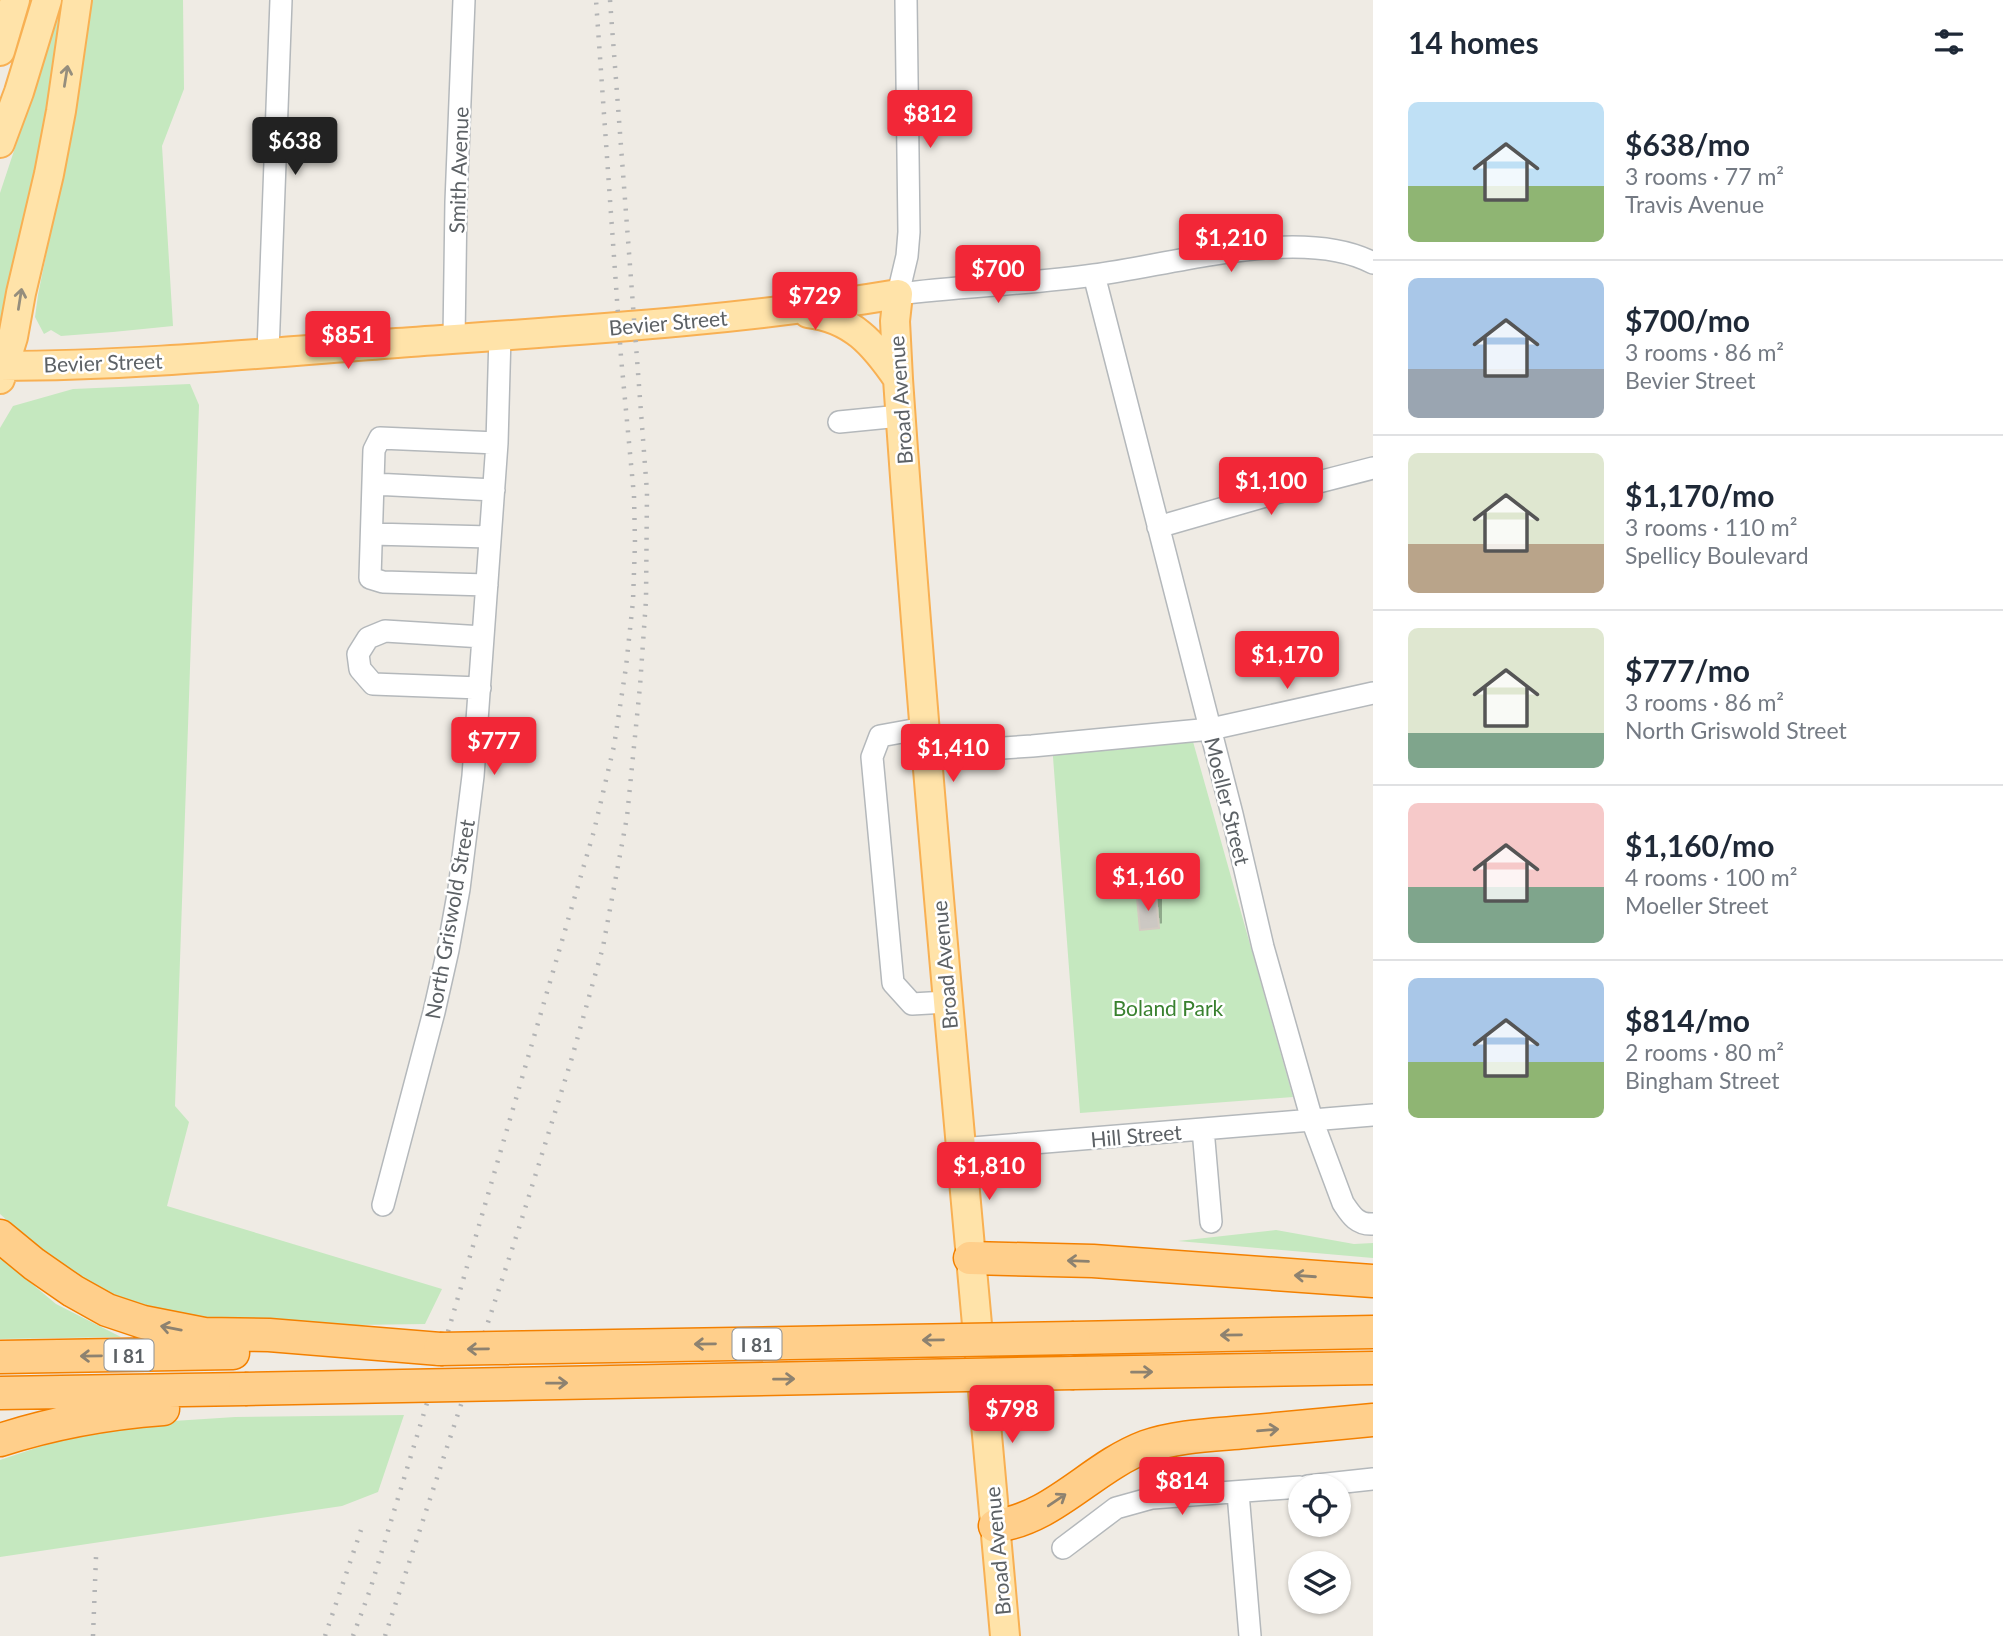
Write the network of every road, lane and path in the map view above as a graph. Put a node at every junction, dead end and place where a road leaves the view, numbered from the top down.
1 (15, 0) edge
2 (47, 0) edge
3 (77, 0) edge
4 (281, 0) edge
5 (464, 0) edge
6 (906, 0) edge
7 (0, 51) edge
8 (0, 143) edge
9 (1371, 256) edge
10 (1094, 275) junction
11 (898, 294) junction
12 (777, 312) junction
13 (500, 335) junction
14 (454, 339) junction
15 (268, 352) junction
16 (2, 370) edge
17 (898, 379) junction
18 (900, 416) junction
19 (839, 422) dead end
20 (497, 443) junction
21 (1373, 468) edge
22 (373, 484) junction
23 (494, 490) junction
24 (1158, 527) junction
25 (372, 534) junction
26 (490, 537) junction
27 (487, 585) junction
28 (483, 637) junction
29 (480, 688) junction
30 (1373, 693) edge
31 (1211, 729) junction
32 (925, 741) junction
33 (947, 1002) junction
34 (1373, 1115) edge
35 (1312, 1120) junction
36 (1203, 1129) junction
37 (960, 1149) junction
38 (383, 1205) dead end
39 (1211, 1222) dead end
40 (1373, 1224) edge
41 (0, 1236) edge
42 (970, 1258) junction
43 (1373, 1282) edge
44 (1373, 1332) edge
45 (260, 1344) junction
46 (0, 1357) edge
47 (1373, 1367) edge
48 (0, 1393) edge
49 (242, 1398) junction
50 (1373, 1420) edge
51 (0, 1440) edge
52 (1373, 1479) edge
53 (1351, 1481) edge
54 (1288, 1487) edge
55 (1238, 1493) junction
56 (995, 1526) junction
57 (1063, 1548) dead end
58 (1005, 1636) edge
59 (1250, 1636) edge

1 - 7 main road
2 - 8 main road
16 -> 3 main road
4 - 15 street
5 - 14 street, Smith Avenue
6 - 11 street
9 - 10 street, Bevier Street
10 - 11 street, Bevier Street
10 - 24 street, Moeller Street
11 - 12 main road, Bevier Street
11 - 17 main road, Broad Avenue
12 - 13 main road, Bevier Street
12 - 17 main road
13 - 14 main road, Bevier Street
13 - 20 street, North Griswold Street
14 - 15 main road, Bevier Street
15 - 16 main road, Bevier Street
17 - 18 main road, Broad Avenue
18 - 19 street
18 - 32 main road, Broad Avenue
20 - 22 street
20 - 23 street, North Griswold Street
21 - 24 street
22 - 23 street
22 - 25 street
23 - 26 street, North Griswold Street
24 - 31 street, Moeller Street
25 - 26 street
25 - 27 street
26 - 27 street, North Griswold Street
27 - 28 street, North Griswold Street
28 - 29 street, North Griswold Street
28 - 29 street
29 - 38 street, North Griswold Street
30 - 31 street
31 - 32 street
31 - 35 street, Moeller Street
32 - 33 main road, Broad Avenue
32 - 33 street
33 - 37 main road, Broad Avenue
34 - 35 street, Hill Street
35 - 36 street, Hill Street
35 - 40 street, Moeller Street
36 - 37 street, Hill Street
36 - 39 street
37 - 42 main road, Broad Avenue
45 -> 41 highway
43 -> 42 highway
42 - 56 main road, Broad Avenue
44 -> 45 highway, I 81, bridge
45 -> 46 highway, I 81
49 -> 47 highway, I 81, bridge
48 - 49 highway, I 81
49 - 51 highway
56 -> 50 highway
52 - 53 street
54 - 55 street
55 - 57 street
55 - 59 street
56 - 58 main road, Broad Avenue

